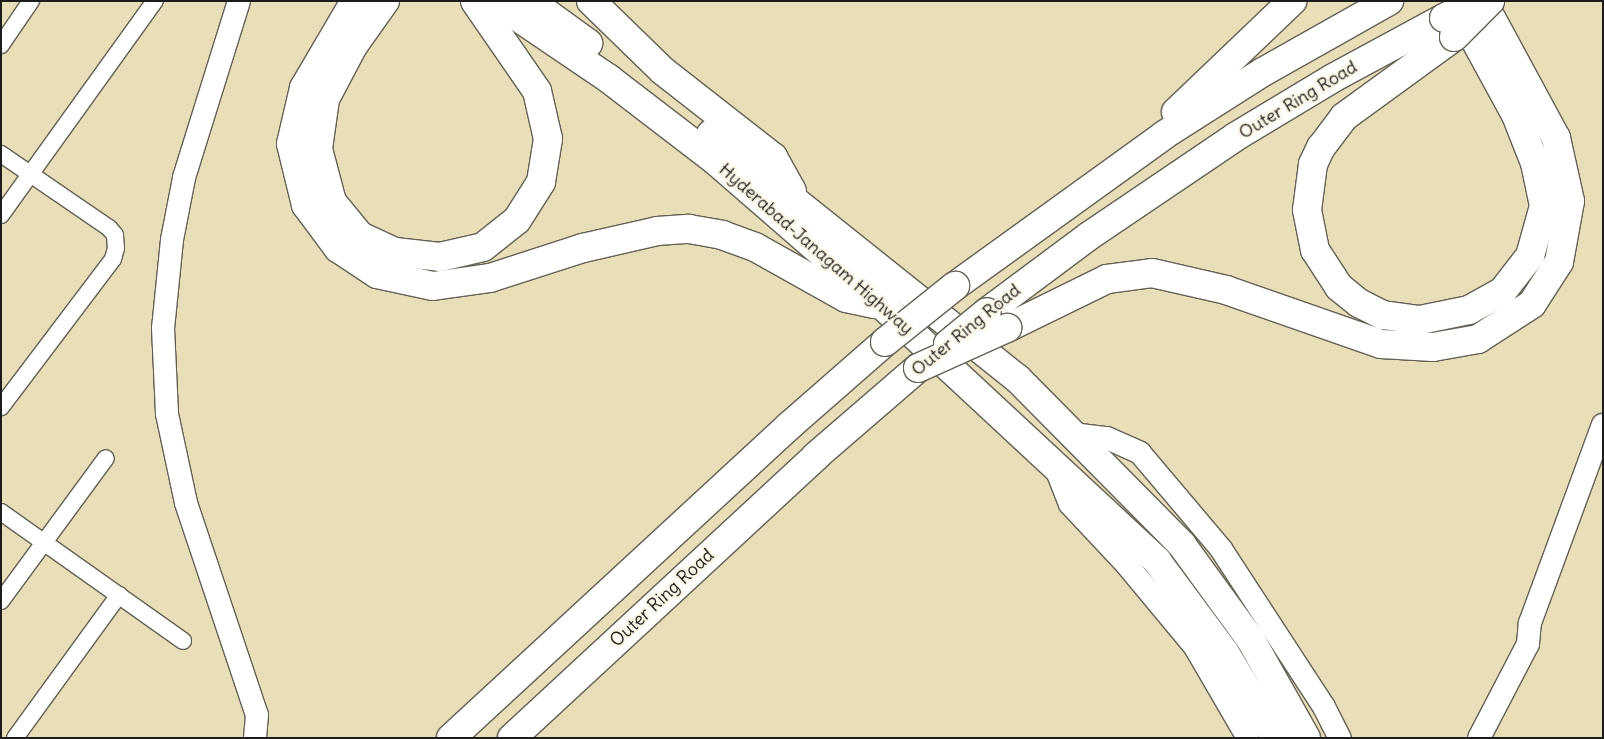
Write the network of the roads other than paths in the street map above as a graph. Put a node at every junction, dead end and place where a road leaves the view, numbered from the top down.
1 (31, 1) edge
2 (155, 1) edge
3 (239, 1) edge
4 (355, 1) edge
5 (385, 1) edge
6 (475, 1) edge
7 (494, 1) edge
8 (530, 1) edge
9 (591, 1) edge
10 (1292, 1) edge
11 (1389, 1) edge
12 (1478, 1) edge
13 (1482, 1) edge
14 (1490, 1) edge
15 (1450, 19) edge
16 (1, 45) edge
17 (1, 154) edge
18 (1126, 160) junction
19 (31, 174) junction
20 (800, 204) junction
21 (1, 216) edge
22 (883, 306) junction
23 (997, 320) junction
24 (1, 407) edge
25 (1603, 425) edge
26 (1072, 434) junction
27 (106, 458) dead end
28 (1055, 466) junction
29 (1, 512) edge
30 (46, 541) junction
31 (119, 594) junction
32 (1, 601) edge
33 (1530, 623) junction
34 (183, 641) dead end
35 (1491, 728) edge
36 (15, 738) edge
37 (255, 738) edge
38 (451, 738) edge
39 (512, 738) edge
40 (1248, 738) edge
41 (1276, 738) edge
42 (1306, 738) edge
43 (1340, 738) edge
44 (1465, 738) edge
45 (1479, 738) edge

1 - 16 street
2 - 19 street
3 - 37 main road
4 - 22 highway
5 - 6 highway
7 - 22 highway, Hyderabad-Janagam Highway
8 - 20 highway, Hyderabad-Janagam Highway
9 - 20 highway
10 - 18 highway
11 - 18 highway
12 - 15 highway, Outer Ring Road, bridge
13 - 23 highway
14 - 15 highway, bridge
15 - 15 highway
15 - 23 highway, Outer Ring Road
17 - 19 street
18 - 38 highway, bridge
19 - 21 street
19 - 24 street
20 - 26 highway, Hyderabad-Janagam Highway
22 - 28 highway, Hyderabad-Janagam Highway
23 - 39 highway, Outer Ring Road, bridge
25 - 33 main road
26 - 42 highway, Hyderabad-Janagam Highway
26 - 43 main road
27 - 30 street
28 - 40 main road
28 - 41 highway, Hyderabad-Janagam Highway
29 - 30 street
30 - 31 street
30 - 32 street
31 - 34 street
31 - 36 street
33 - 35 main road
33 - 44 main road
35 - 45 main road

